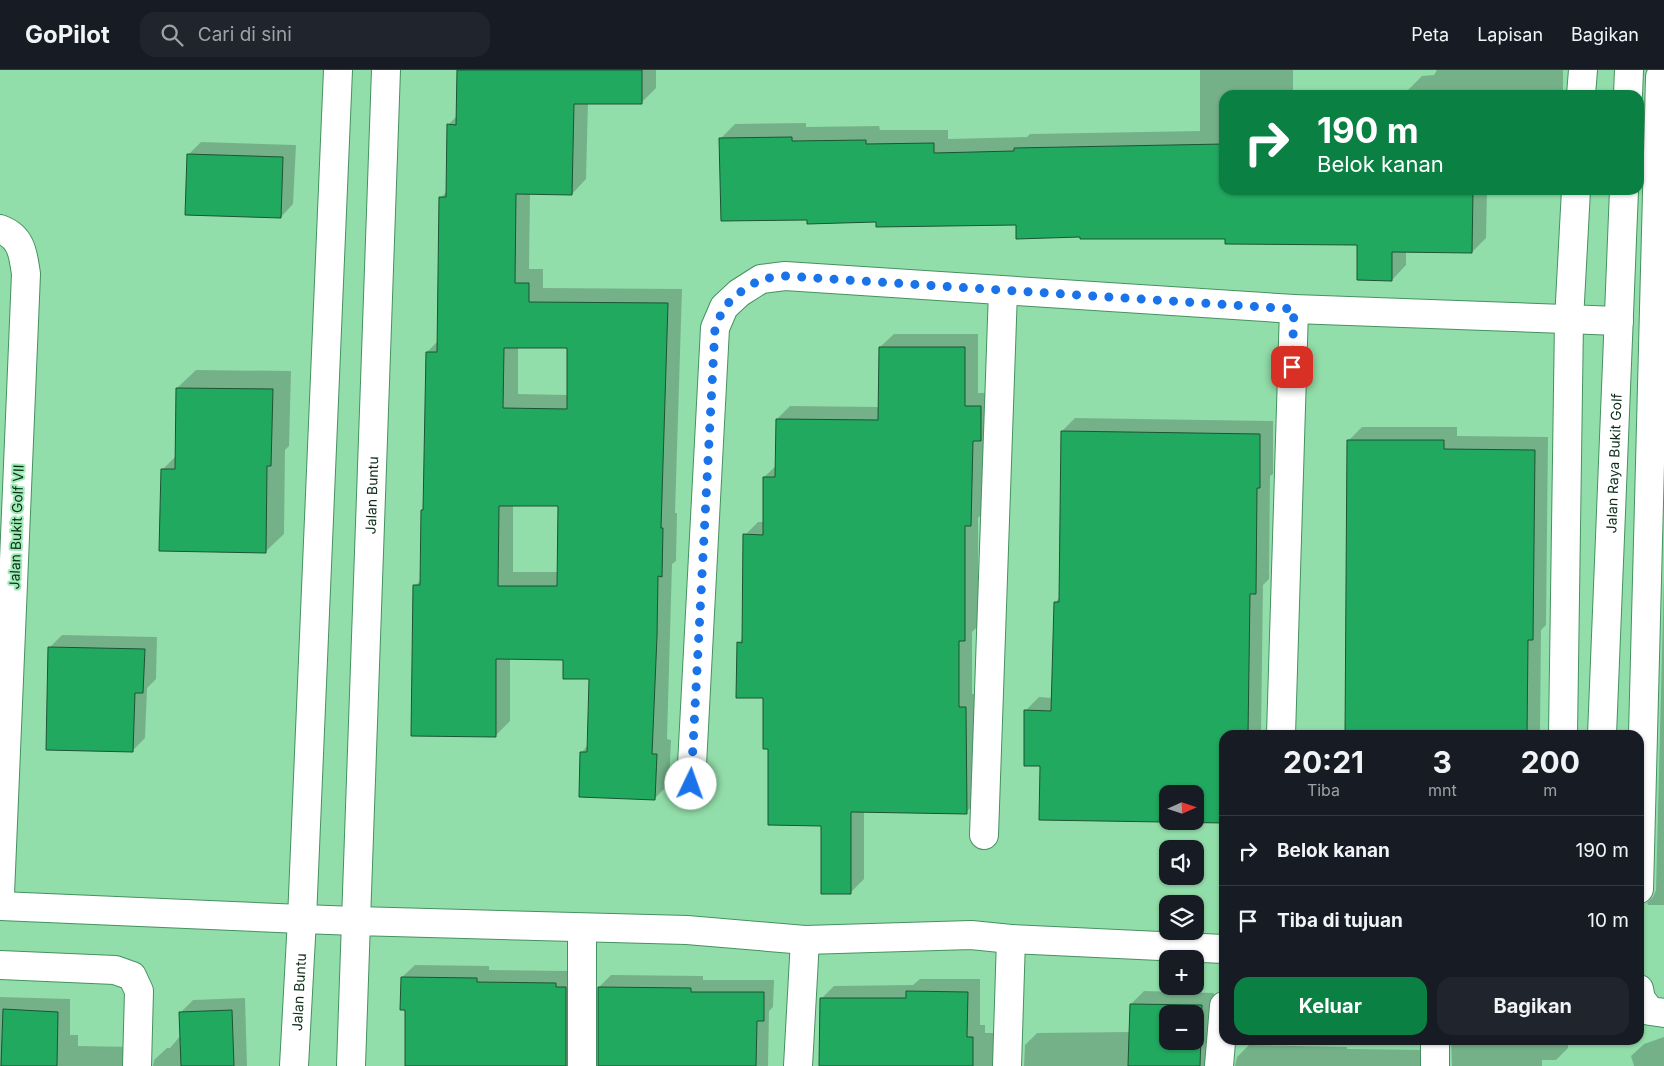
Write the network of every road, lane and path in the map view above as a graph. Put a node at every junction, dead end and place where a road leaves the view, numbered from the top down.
1 (338, 70) edge
2 (386, 70) edge
3 (1583, 70) edge
4 (1629, 70) edge
5 (1663, 70) edge
6 (1581, 90) edge
7 (1628, 90) edge
8 (1576, 195) edge
9 (1624, 195) edge
10 (1, 229) edge
11 (1003, 291) junction
12 (1294, 309) junction
13 (1569, 320) junction
14 (1619, 321) junction
15 (1281, 730) edge
16 (1563, 730) edge
17 (1602, 730) edge
18 (1643, 730) edge
19 (691, 784) dead end
20 (984, 835) dead end
21 (0, 894) edge
22 (0, 906) edge
23 (302, 919) junction
24 (356, 921) junction
25 (582, 928) junction
26 (1011, 939) junction
27 (805, 940) junction
28 (1219, 949) edge
29 (0, 966) edge
30 (1644, 1002) edge
31 (1664, 1013) edge
32 (1221, 1045) edge
33 (1435, 1045) edge
34 (137, 1066) edge
35 (294, 1066) edge
36 (351, 1066) edge
37 (582, 1066) edge
38 (798, 1066) edge
39 (1007, 1066) edge
40 (1219, 1066) edge
41 (1435, 1066) edge

1 - 23 street, Jalan Buntu
2 - 24 street, Jalan Buntu
3 - 6 street
4 - 7 street
5 - 18 street
8 - 13 street
9 - 14 street, Jalan Raya Bukit Golf
10 - 21 street, Jalan Bukit Golf VII
11 - 12 street
11 - 19 street
11 - 20 street
12 - 13 street
12 - 15 street
13 - 14 street
13 - 16 street
14 - 17 street, Jalan Raya Bukit Golf
22 - 23 street
23 - 24 street
23 - 35 street, Jalan Buntu
24 - 25 street
24 - 36 street, Jalan Buntu
25 - 27 street
25 - 37 street
26 - 27 street
26 - 28 street
26 - 39 street
27 - 38 street
29 - 34 street
30 - 31 street
32 - 40 street
33 - 41 street

